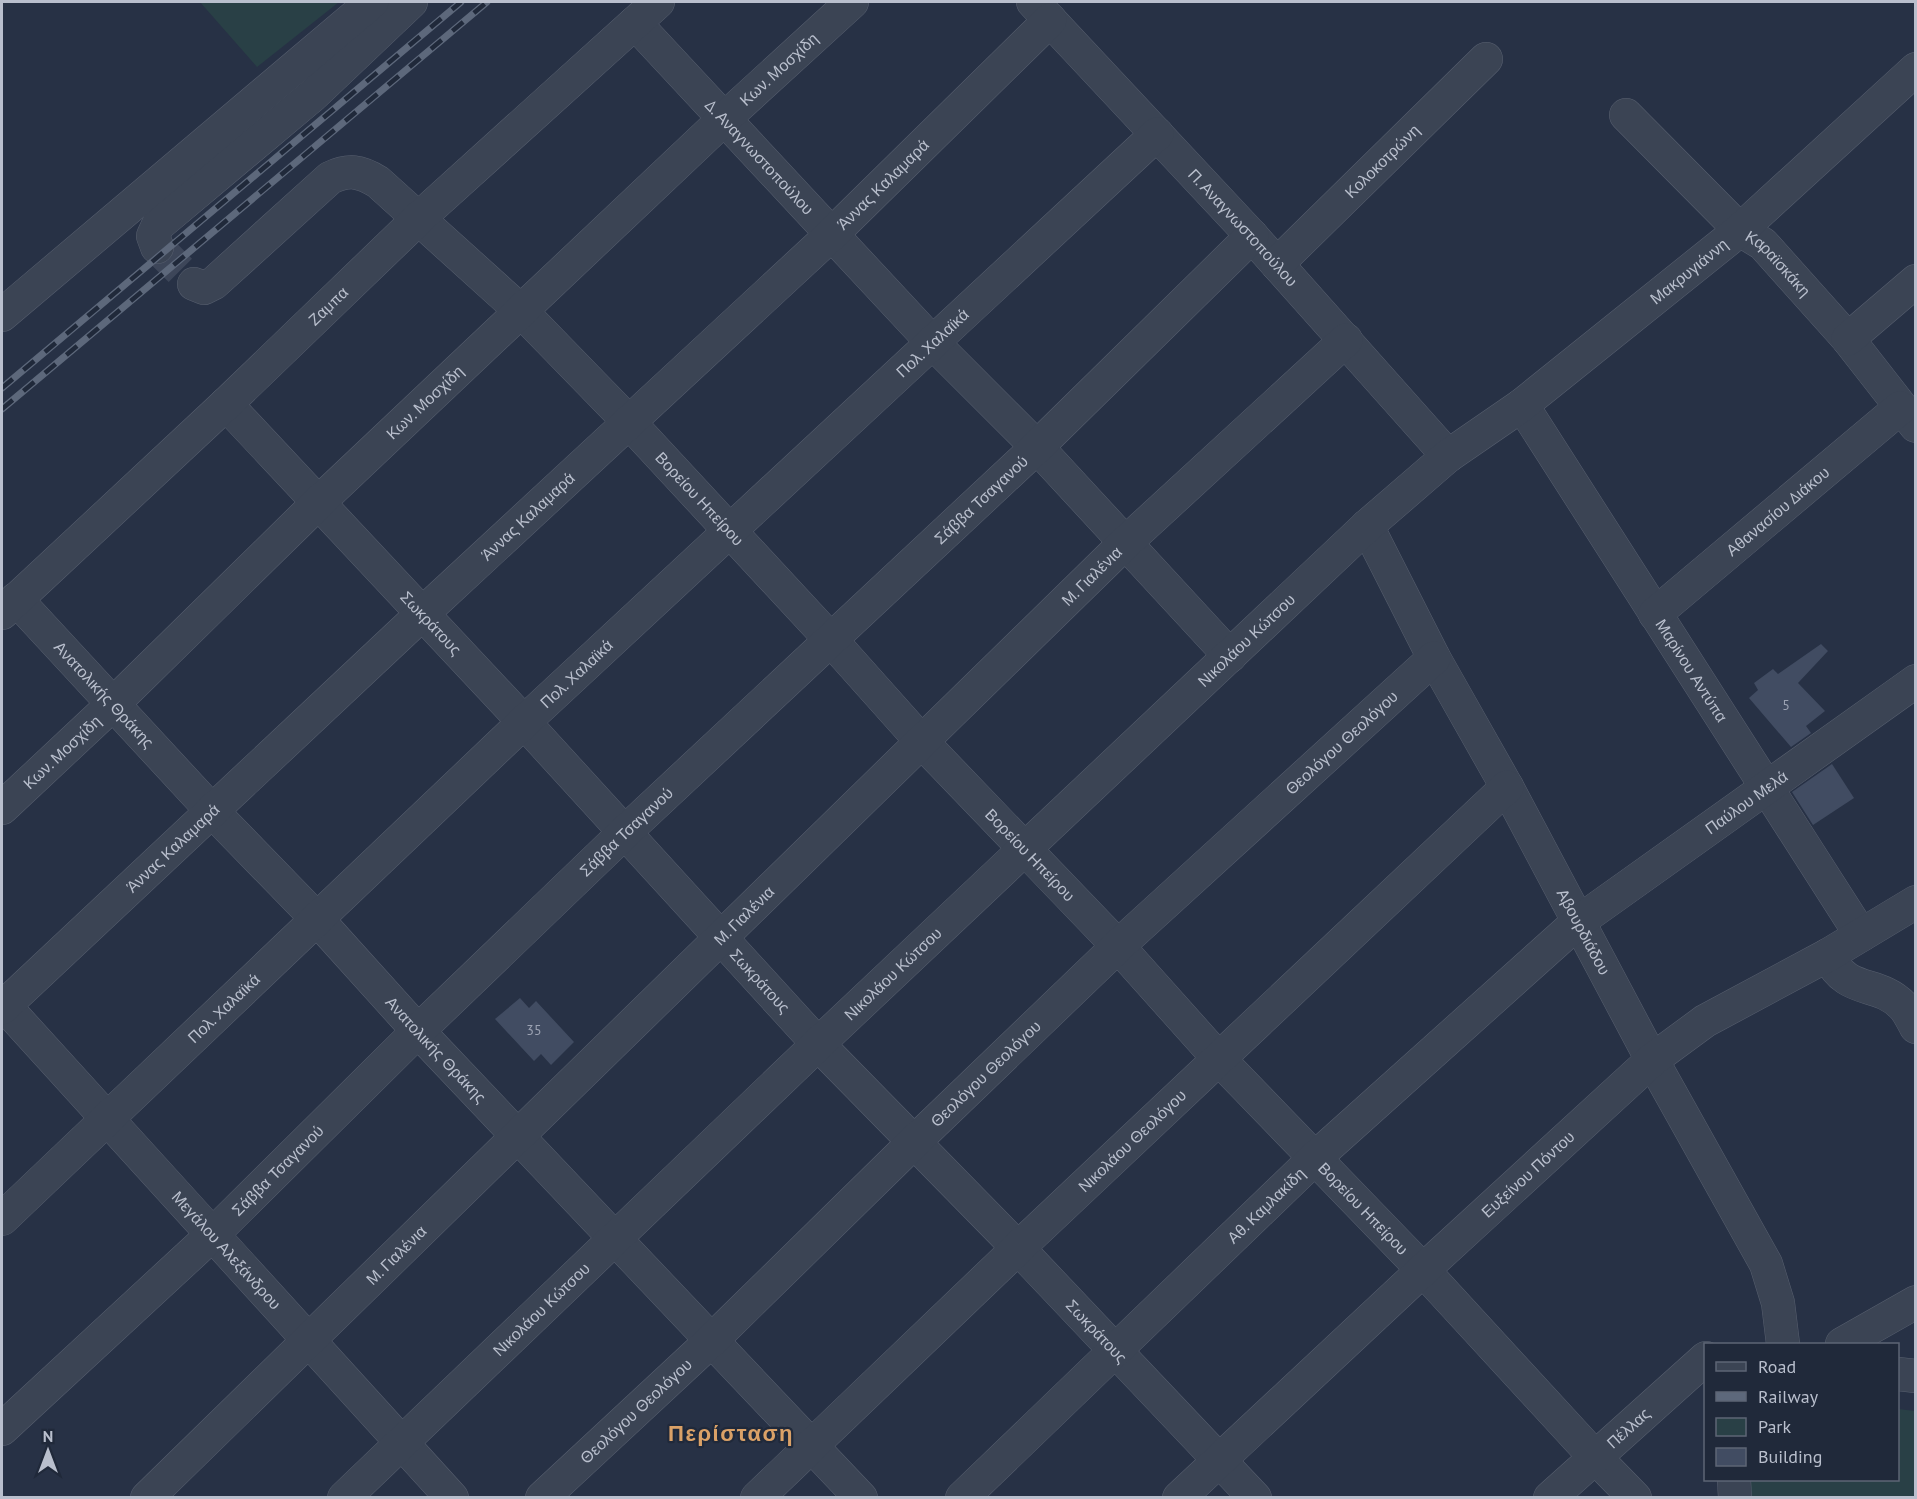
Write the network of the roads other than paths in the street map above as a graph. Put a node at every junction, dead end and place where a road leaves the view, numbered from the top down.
1 (372, 2) edge
2 (411, 2) edge
3 (852, 2) edge
4 (1042, 11) edge
5 (646, 12) edge
6 (1486, 59) dead end
7 (1916, 69) edge
8 (1626, 115) dead end
9 (724, 119) junction
10 (1157, 134) junction
11 (418, 218) junction
12 (1740, 230) junction
13 (831, 235) junction
14 (1252, 236) junction
15 (157, 246) dead end
16 (1276, 264) junction
17 (1916, 281) edge
18 (194, 284) dead end
19 (522, 312) junction
20 (2, 315) edge
21 (1848, 339) junction
22 (1346, 340) junction
23 (933, 343) junction
24 (226, 404) junction
25 (1522, 405) junction
26 (1908, 417) edge
27 (628, 422) junction
28 (1037, 447) junction
29 (1448, 456) junction
30 (319, 502) junction
31 (1367, 526) junction
32 (730, 531) junction
33 (1124, 544) junction
34 (9, 606) edge
35 (423, 613) junction
36 (1655, 614) junction
37 (831, 640) junction
38 (1230, 656) junction
39 (1434, 658) junction
40 (1916, 681) edge
41 (113, 704) junction
42 (524, 722) junction
43 (922, 742) junction
44 (1507, 787) junction
45 (1766, 788) junction
46 (2, 808) edge
47 (212, 811) junction
48 (624, 833) junction
49 (1024, 849) junction
50 (1916, 902) edge
51 (317, 919) junction
52 (1578, 922) junction
53 (1861, 935) junction
54 (721, 936) junction
55 (1118, 946) junction
56 (1828, 955) junction
57 (2, 1005) edge
58 (1916, 1027) edge
59 (418, 1031) junction
60 (818, 1044) junction
61 (1219, 1059) junction
62 (1652, 1060) junction
63 (107, 1119) junction
64 (519, 1136) junction
65 (913, 1143) junction
66 (1316, 1157) junction
67 (2, 1219) edge
68 (213, 1234) junction
69 (615, 1239) junction
70 (1018, 1248) junction
71 (1423, 1270) junction
72 (1916, 1302) edge
73 (712, 1340) junction
74 (309, 1341) junction
75 (1783, 1343) edge
76 (1844, 1343) edge
77 (1116, 1351) junction
78 (1704, 1360) edge
79 (1899, 1374) edge
80 (1916, 1376) edge
81 (2, 1429) edge
82 (401, 1442) junction
83 (813, 1446) junction
84 (1594, 1456) junction
85 (1218, 1461) junction
86 (1734, 1481) edge
87 (147, 1497) edge
88 (344, 1497) edge
89 (452, 1497) edge
90 (542, 1497) edge
91 (757, 1497) edge
92 (861, 1497) edge
93 (962, 1497) edge
94 (1179, 1497) edge
95 (1255, 1497) edge
96 (1550, 1497) edge
97 (1635, 1497) edge
98 (1735, 1497) edge

1 - 20 street
2 - 15 street
3 - 9 street, Κων. Μοσχίδη
4 - 10 street, Π. Αναγνωστοπούλου
4 - 13 street, Άννας Καλαμαρά
5 - 9 street, Δ. Αναγνωστοπούλου
5 - 11 street, Ζαμπα
6 - 16 street, Κολοκοτρώνη
7 - 12 street, Μακρυγιάννη
8 - 12 street, Καραϊσκάκη
9 - 13 street, Δ. Αναγνωστοπούλου
9 - 19 street, Κων. Μοσχίδη
10 - 14 street, Π. Αναγνωστοπούλου
10 - 23 street, Πολ. Χαλαϊκά
11 - 18 street, Βορείου Ηπείρου
11 - 19 street, Βορείου Ηπείρου
11 - 24 street, Ζαμπα
12 - 21 street, Καραϊσκάκη
12 - 25 street, Μακρυγιάννη
13 - 23 street, Δ. Αναγνωστοπούλου
13 - 27 street, Άννας Καλαμαρά
14 - 16 street, Π. Αναγνωστοπούλου
14 - 28 street, Σάββα Τσαγανού
16 - 22 street, Π. Αναγνωστοπούλου
17 - 21 street
19 - 27 street, Βορείου Ηπείρου
19 - 30 street, Κων. Μοσχίδη
21 - 26 street, Καραϊσκάκη
22 - 29 street, Π. Αναγνωστοπούλου
22 - 33 street, Μ. Γιαλένια
23 - 28 street, Δ. Αναγνωστοπούλου
23 - 32 street, Πολ. Χαλαϊκά
24 - 30 street, Σωκράτους
24 - 34 street, Ζαμπα
25 - 29 street, Μακρυγιάννη
25 - 36 street, Μαρίνου Αντύπα
26 - 36 street, Αθανασίου Διάκου
27 - 32 street, Βορείου Ηπείρου
27 - 35 street, Άννας Καλαμαρά
28 - 33 street, Δ. Αναγνωστοπούλου
28 - 37 street, Σάββα Τσαγανού
29 - 31 street, Νικολάου Κώτσου
30 - 35 street, Σωκράτους
30 - 41 street, Κων. Μοσχίδη
31 - 38 street, Νικολάου Κώτσου
31 - 39 street, Αβουρδιάδου
32 - 37 street, Βορείου Ηπείρου
32 - 42 street, Πολ. Χαλαϊκά
33 - 38 street, Δ. Αναγνωστοπούλου
33 - 43 street, Μ. Γιαλένια
34 - 41 street, Ανατολικής Θράκης
35 - 42 street, Σωκράτους
35 - 47 street, Άννας Καλαμαρά
36 - 45 street, Μαρίνου Αντύπα
37 - 43 street, Βορείου Ηπείρου
37 - 48 street, Σάββα Τσαγανού
38 - 49 street, Νικολάου Κώτσου
39 - 44 street, Αβουρδιάδου
39 - 55 street, Θεολόγου Θεολόγου
40 - 45 street, Παύλου Μελά
41 - 46 street, Κων. Μοσχίδη
41 - 47 street, Ανατολικής Θράκης
42 - 48 street, Σωκράτους
42 - 51 street, Πολ. Χαλαϊκά
43 - 49 street, Βορείου Ηπείρου
43 - 54 street, Μ. Γιαλένια
44 - 52 street, Αβουρδιάδου
44 - 61 street, Νικολάου Θεολόγου
45 - 52 street, Παύλου Μελά
45 - 53 street, Μαρίνου Αντύπα
47 - 51 street, Ανατολικής Θράκης
47 - 57 street, Άννας Καλαμαρά
48 - 54 street, Σωκράτους
48 - 59 street, Σάββα Τσαγανού
49 - 55 street, Βορείου Ηπείρου
49 - 60 street, Νικολάου Κώτσου
50 - 53 street, Ευξείνου Πόντου
51 - 59 street, Ανατολικής Θράκης
51 - 63 street, Πολ. Χαλαϊκά
52 - 62 street, Αβουρδιάδου
52 - 66 street, Αθ. Καμλακίδη
53 - 56 street, Ευξείνου Πόντου
54 - 60 street, Σωκράτους
54 - 64 street, Μ. Γιαλένια
55 - 61 street, Βορείου Ηπείρου
55 - 65 street, Θεολόγου Θεολόγου
56 - 58 street
56 - 62 street, Ευξείνου Πόντου
57 - 63 street, Μεγάλου Αλεξάνδρου
59 - 64 street, Ανατολικής Θράκης
59 - 68 street, Σάββα Τσαγανού
60 - 65 street, Σωκράτους
60 - 69 street, Νικολάου Κώτσου
61 - 66 street, Βορείου Ηπείρου
61 - 70 street, Νικολάου Θεολόγου
62 - 71 street, Ευξείνου Πόντου
62 - 75 street, Αβουρδιάδου
63 - 67 street, Πολ. Χαλαϊκά
63 - 68 street, Μεγάλου Αλεξάνδρου
64 - 69 street, Ανατολικής Θράκης
64 - 74 street, Μ. Γιαλένια
65 - 70 street, Σωκράτους
65 - 73 street, Θεολόγου Θεολόγου
66 - 71 street, Βορείου Ηπείρου
66 - 77 street, Αθ. Καμλακίδη
68 - 74 street, Μεγάλου Αλεξάνδρου
68 - 81 street, Σάββα Τσαγανού
69 - 73 street, Ανατολικής Θράκης
69 - 82 street, Νικολάου Κώτσου
70 - 77 street, Σωκράτους
70 - 83 street, Νικολάου Θεολόγου
71 - 84 street, Βορείου Ηπείρου
71 - 85 street, Ευξείνου Πόντου
72 - 76 street
73 - 83 street, Ανατολικής Θράκης
73 - 90 street, Θεολόγου Θεολόγου
74 - 82 street, Μεγάλου Αλεξάνδρου
74 - 87 street, Μ. Γιαλένια
77 - 85 street, Σωκράτους
77 - 93 street, Αθ. Καμλακίδη
78 - 84 street, Πέλλας
79 - 80 street
82 - 88 street, Νικολάου Κώτσου
82 - 89 street, Μεγάλου Αλεξάνδρου
83 - 91 street, Νικολάου Θεολόγου
83 - 92 street, Ανατολικής Θράκης
84 - 96 street, Πέλλας
84 - 97 street, Βορείου Ηπείρου
85 - 94 street, Ευξείνου Πόντου
85 - 95 street, Σωκράτους
86 - 98 street

